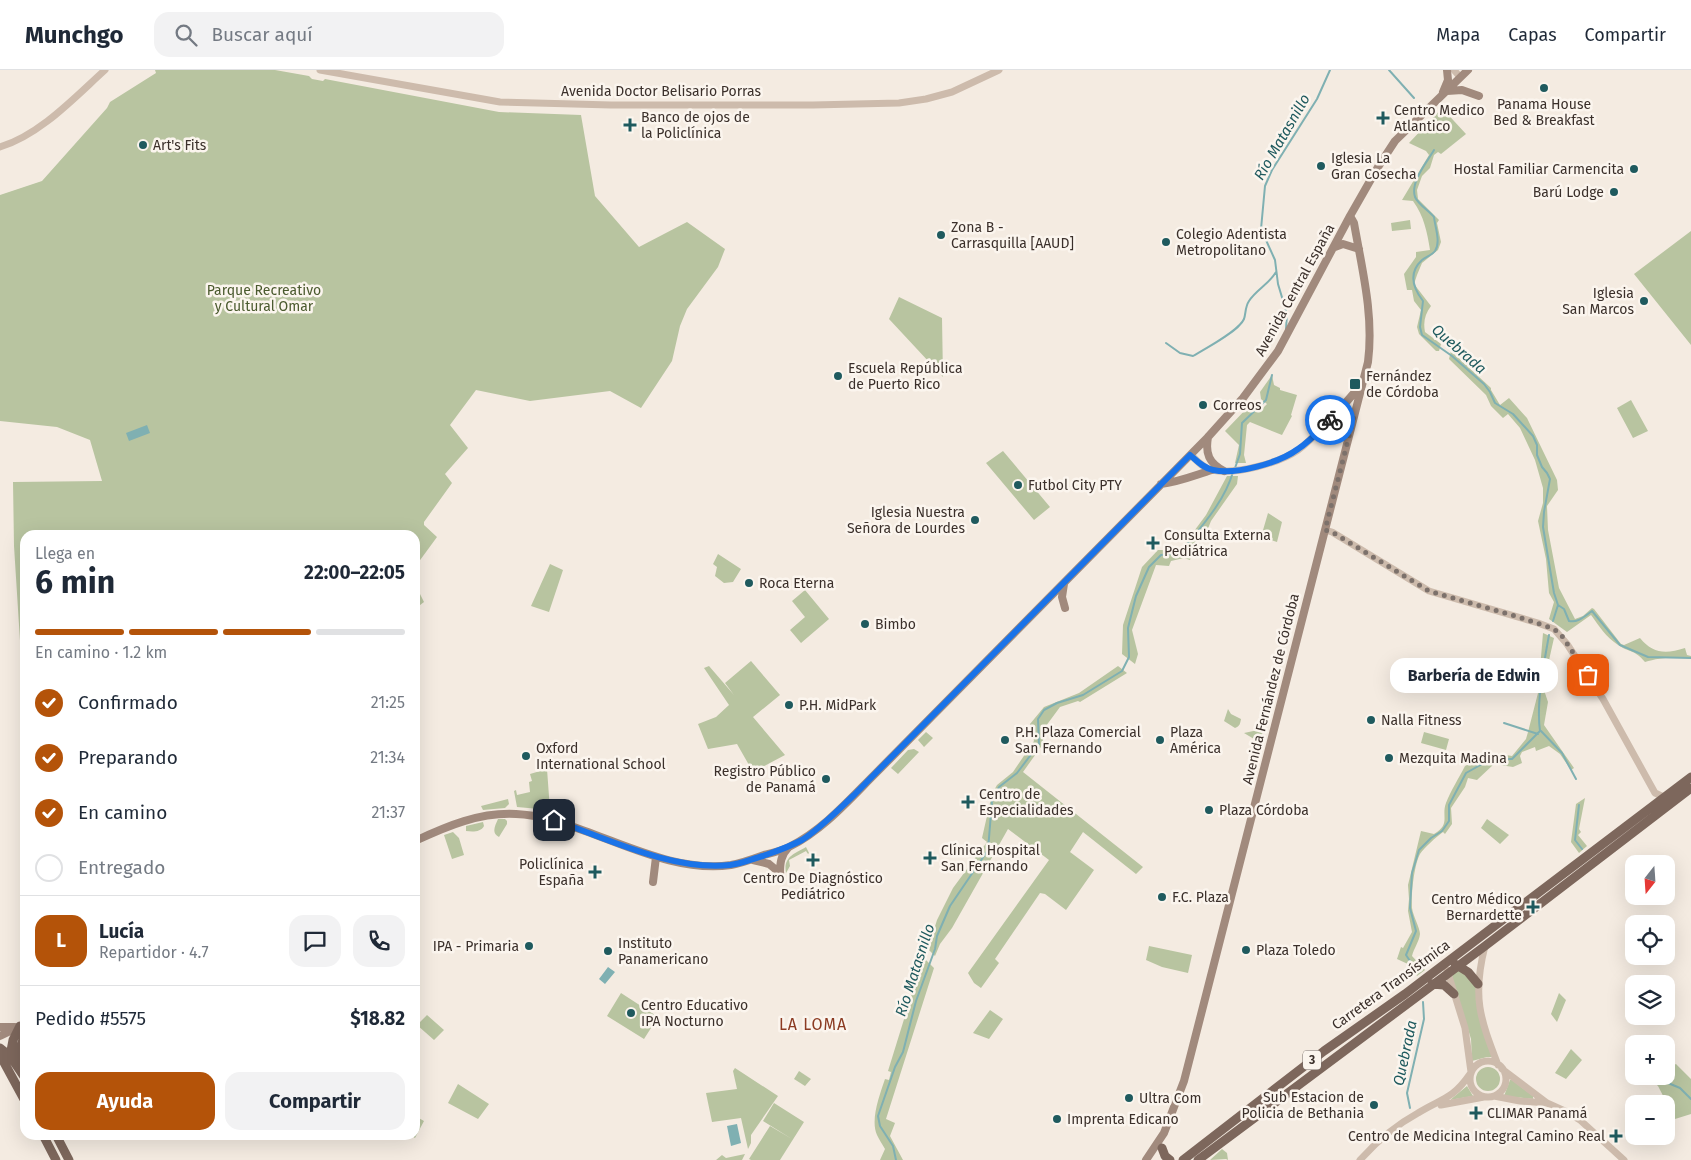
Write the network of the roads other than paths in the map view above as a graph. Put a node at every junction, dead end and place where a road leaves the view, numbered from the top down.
1 (105, 70) edge
2 (320, 70) edge
3 (999, 70) edge
4 (1447, 70) edge
5 (1454, 70) edge
6 (1468, 70) edge
7 (1460, 77) junction
8 (1443, 93) junction
9 (1479, 96) dead end
10 (0, 147) edge
11 (1350, 216) junction
12 (1335, 247) junction
13 (1359, 249) junction
14 (1363, 382) junction
15 (1335, 415) junction
16 (1354, 417) junction
17 (1208, 437) junction
18 (1190, 455) junction
19 (1212, 470) junction
20 (1229, 471) junction
21 (1161, 484) junction
22 (1325, 530) junction
23 (1065, 582) junction
24 (1065, 608) dead end
25 (1691, 777) edge
26 (1691, 788) edge
27 (1664, 798) junction
28 (1676, 800) junction
29 (420, 839) edge
30 (788, 848) junction
31 (656, 857) junction
32 (752, 860) junction
33 (653, 882) dead end
34 (1485, 946) junction
35 (1445, 963) junction
36 (1459, 966) junction
37 (1448, 973) junction
38 (1432, 984) junction
39 (1478, 984) junction
40 (1454, 994) junction
41 (0, 1027) edge
42 (20, 1028) edge
43 (20, 1029) edge
44 (20, 1032) edge
45 (0, 1036) edge
46 (20, 1041) edge
47 (0, 1048) edge
48 (0, 1055) edge
49 (10, 1056) junction
50 (3, 1064) edge
51 (19, 1067) joint
52 (1500, 1067) junction
53 (1471, 1073) junction
54 (20, 1093) edge
55 (1490, 1096) junction
56 (1547, 1103) junction
57 (1426, 1108) junction
58 (1164, 1133) junction
59 (46, 1140) edge
60 (59, 1140) edge
61 (1162, 1148) junction
62 (56, 1160) edge
63 (70, 1160) edge
64 (1146, 1160) edge
65 (1161, 1160) edge
66 (1170, 1160) edge
67 (1183, 1160) edge
68 (1198, 1160) edge
69 (1360, 1160) edge
70 (1624, 1160) edge

1 - 10 street
2 - 3 street, Avenida Doctor Belisario Porras
4 - 8 main road
5 - 7 street
6 - 7 main road, Avenida Central España
7 - 8 main road, Avenida Central España
8 - 9 main road
8 - 11 main road, Avenida Central España
11 - 12 main road, Avenida Central España
11 - 13 main road, Avenida Fernández de Córdoba
12 - 13 main road
12 - 17 main road, Avenida Central España
13 - 14 main road, Avenida Fernández de Córdoba
14 - 15 main road
14 - 16 main road, Avenida Fernández de Córdoba
15 - 16 street
15 - 20 street
16 - 22 main road, Avenida Fernández de Córdoba
17 - 18 main road, Avenida Central España
17 - 20 main road
18 - 19 street
18 - 21 main road, Avenida Central España
19 - 20 street
19 - 21 main road
21 - 23 main road, Avenida Central España
22 - 27 street
22 - 58 main road, Avenida Fernández de Córdoba
23 - 24 main road
23 - 30 main road, Avenida Central España
25 - 27 main road, 3
26 - 28 main road, 3
27 - 28 street
27 - 35 main road, Carretera Transístmica / 3
28 - 34 main road, Carretera Transístmica / 3
29 - 31 main road, Avenida Central España
30 - 32 main road, Avenida Central España
30 - 32 main road
31 - 32 main road, Avenida Central España
31 - 33 main road
34 - 36 main road, Carretera Transístmica / 3
34 - 39 street
35 - 36 main road
35 - 37 street
35 - 67 main road, Carretera Transístmica / 3
36 - 37 main road, Carretera Transístmica / 3
36 - 39 main road
37 - 38 main road, Carretera Transístmica / 3
37 - 40 street
38 - 40 main road
38 - 68 main road, Carretera Transístmica / 3
39 - 52 street
40 - 53 street
41 - 42 main road
43 - 45 main road
44 - 49 main road
46 - 51 main road
47 - 49 main road
48 - 50 main road
49 - 51 main road
50 - 54 main road
52 - 53 street
52 - 55 street
52 - 56 street
53 - 55 street
53 - 57 street
55 - 56 street
55 - 57 street
56 - 70 street
57 - 69 street
58 - 61 main road
58 - 64 main road, Avenida Fernández de Córdoba
59 - 62 main road
60 - 63 main road
61 - 65 main road
61 - 66 main road

